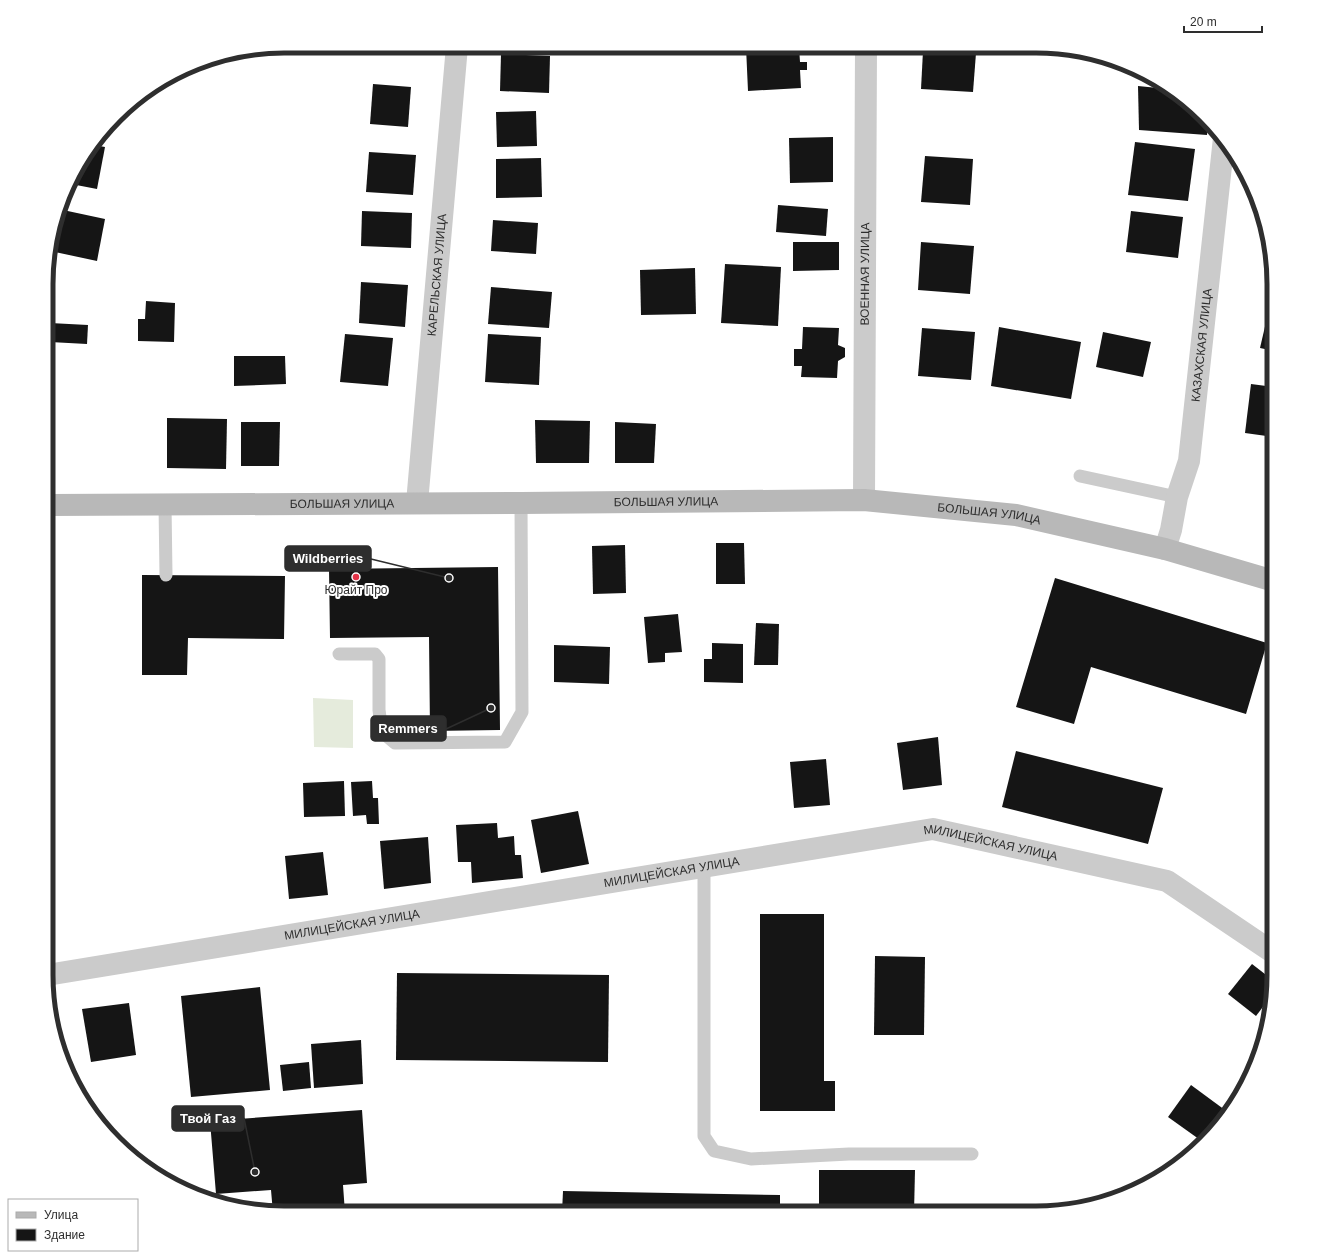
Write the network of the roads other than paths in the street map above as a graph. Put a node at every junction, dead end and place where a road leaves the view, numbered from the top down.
1 (456, 53) edge
2 (866, 53) edge
3 (1223, 148) edge
4 (1080, 476) dead end
5 (1177, 497) junction
6 (864, 500) junction
7 (417, 503) junction
8 (521, 503) junction
9 (165, 504) junction
10 (53, 505) edge
11 (1165, 550) junction
12 (166, 575) dead end
13 (1267, 579) edge
14 (339, 654) dead end
15 (704, 866) junction
16 (1267, 948) edge
17 (53, 974) edge
18 (972, 1154) dead end

1 - 7 street, КАРЕЛЬСКАЯ УЛИЦА
2 - 6 street, ВОЕННАЯ УЛИЦА
3 - 5 street, КАЗАХСКАЯ УЛИЦА
4 - 5 lane
5 - 11 street, КАЗАХСКАЯ УЛИЦА
6 - 8 street, БОЛЬШАЯ УЛИЦА
6 - 11 street, БОЛЬШАЯ УЛИЦА
7 - 8 street, БОЛЬШАЯ УЛИЦА
7 - 9 street, БОЛЬШАЯ УЛИЦА
8 - 14 lane
9 - 10 street, БОЛЬШАЯ УЛИЦА
9 - 12 lane
11 - 13 street, БОЛЬШАЯ УЛИЦА
15 - 16 street, МИЛИЦЕЙСКАЯ УЛИЦА
15 - 17 street, МИЛИЦЕЙСКАЯ УЛИЦА
15 - 18 lane

